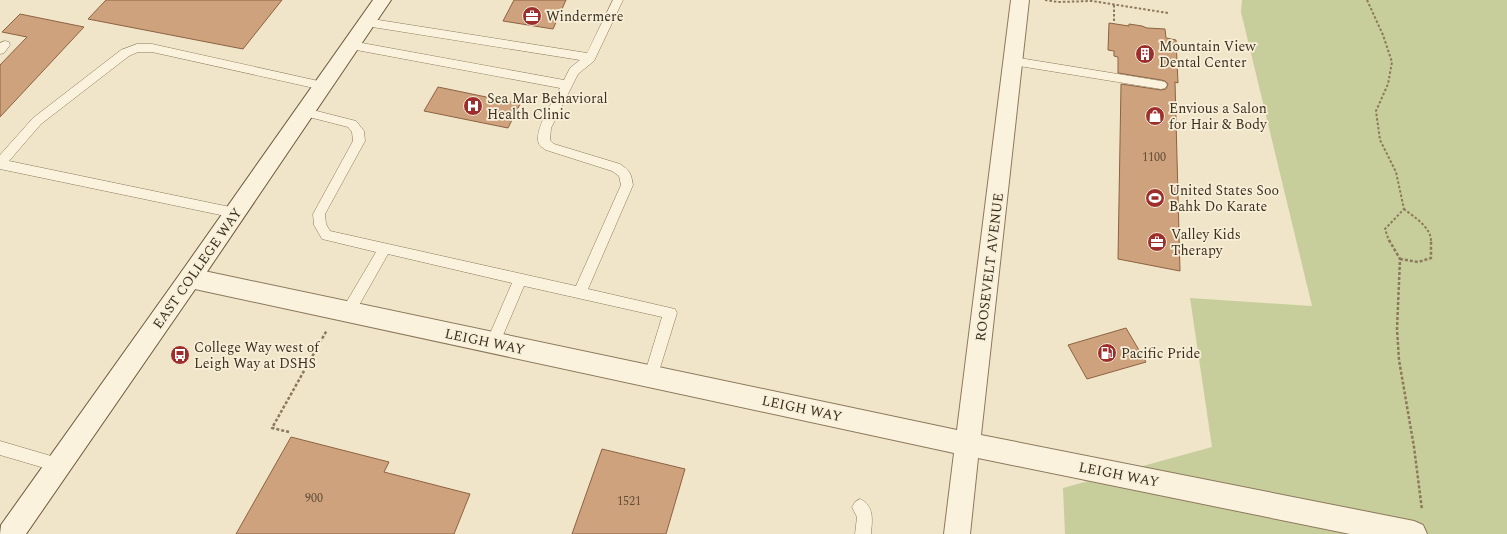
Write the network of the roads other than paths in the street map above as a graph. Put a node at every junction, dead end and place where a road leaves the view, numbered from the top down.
1 (382, 0) edge
2 (618, 0) edge
3 (1020, 0) edge
4 (366, 22) junction
5 (351, 45) junction
6 (590, 58) junction
7 (1013, 61) junction
8 (568, 85) junction
9 (1162, 85) dead end
10 (323, 86) junction
11 (305, 112) junction
12 (0, 163) edge
13 (236, 213) junction
14 (385, 248) junction
15 (190, 278) junction
16 (520, 279) junction
17 (580, 292) junction
18 (348, 312) junction
19 (493, 343) junction
20 (651, 376) junction
21 (968, 444) junction
22 (0, 448) edge
23 (58, 466) junction
24 (860, 507) dead end
25 (10, 534) edge
26 (863, 534) edge
27 (957, 534) edge
28 (1412, 534) edge

1 - 4 street, EAST COLLEGE WAY
2 - 6 lane
3 - 7 street, ROOSEVELT AVENUE
4 - 5 street, EAST COLLEGE WAY
4 - 6 lane
5 - 8 lane
5 - 10 street, EAST COLLEGE WAY
6 - 8 lane
7 - 9 lane
7 - 21 street, ROOSEVELT AVENUE
8 - 17 lane
10 - 11 street, EAST COLLEGE WAY
10 - 12 lane
11 - 13 street, EAST COLLEGE WAY
11 - 14 lane
12 - 13 lane
13 - 15 street, EAST COLLEGE WAY
14 - 16 lane
14 - 18 lane
15 - 18 street, LEIGH WAY
15 - 23 street, EAST COLLEGE WAY
16 - 17 lane
16 - 19 lane
17 - 20 lane
18 - 19 street, LEIGH WAY
19 - 20 street, LEIGH WAY
20 - 21 street, LEIGH WAY
21 - 27 street, ROOSEVELT AVENUE
21 - 28 street, LEIGH WAY
22 - 23 lane
23 - 25 street, EAST COLLEGE WAY
24 - 26 lane

